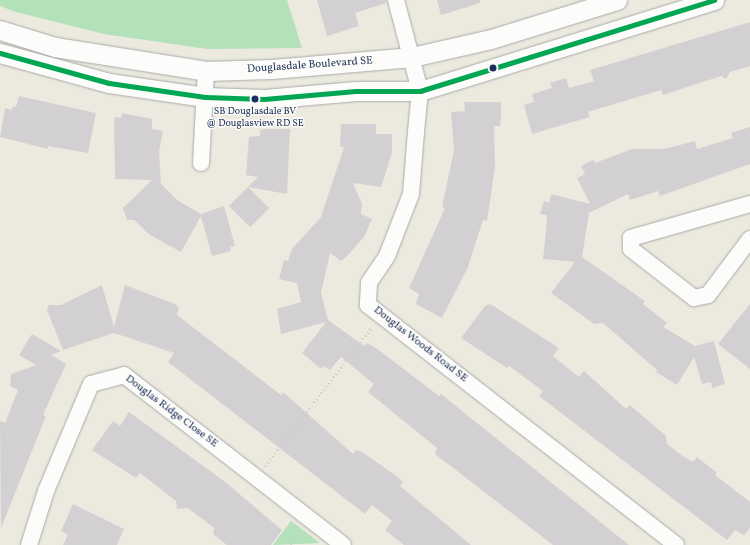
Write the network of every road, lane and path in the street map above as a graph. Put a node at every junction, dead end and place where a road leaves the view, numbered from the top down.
1 (396, 0) edge
2 (617, 0) edge
3 (714, 0) edge
4 (0, 30) edge
5 (0, 53) edge
6 (412, 57) junction
7 (206, 71) junction
8 (420, 91) junction
9 (205, 97) junction
10 (201, 163) dead end
11 (750, 204) edge
12 (750, 239) edge
13 (381, 315) junction
14 (256, 478) junction
15 (29, 545) edge
16 (343, 545) edge
17 (676, 545) edge

1 - 6 street, Douglas Woods Road SE
2 - 6 street, Douglasdale Boulevard SE
3 - 8 street
4 - 7 street, Douglasdale Boulevard SE
5 - 9 street
6 - 7 street, Douglasdale Boulevard SE
6 - 8 street, Douglas Woods Road SE
7 - 9 street
8 - 9 street
8 - 13 street, Douglas Woods Road SE
9 - 10 street
11 - 12 street
13 - 14 path
13 - 17 street, Douglas Woods Road SE
14 - 15 street, Douglas Ridge Close SE
14 - 16 street, Douglas Ridge Close SE

